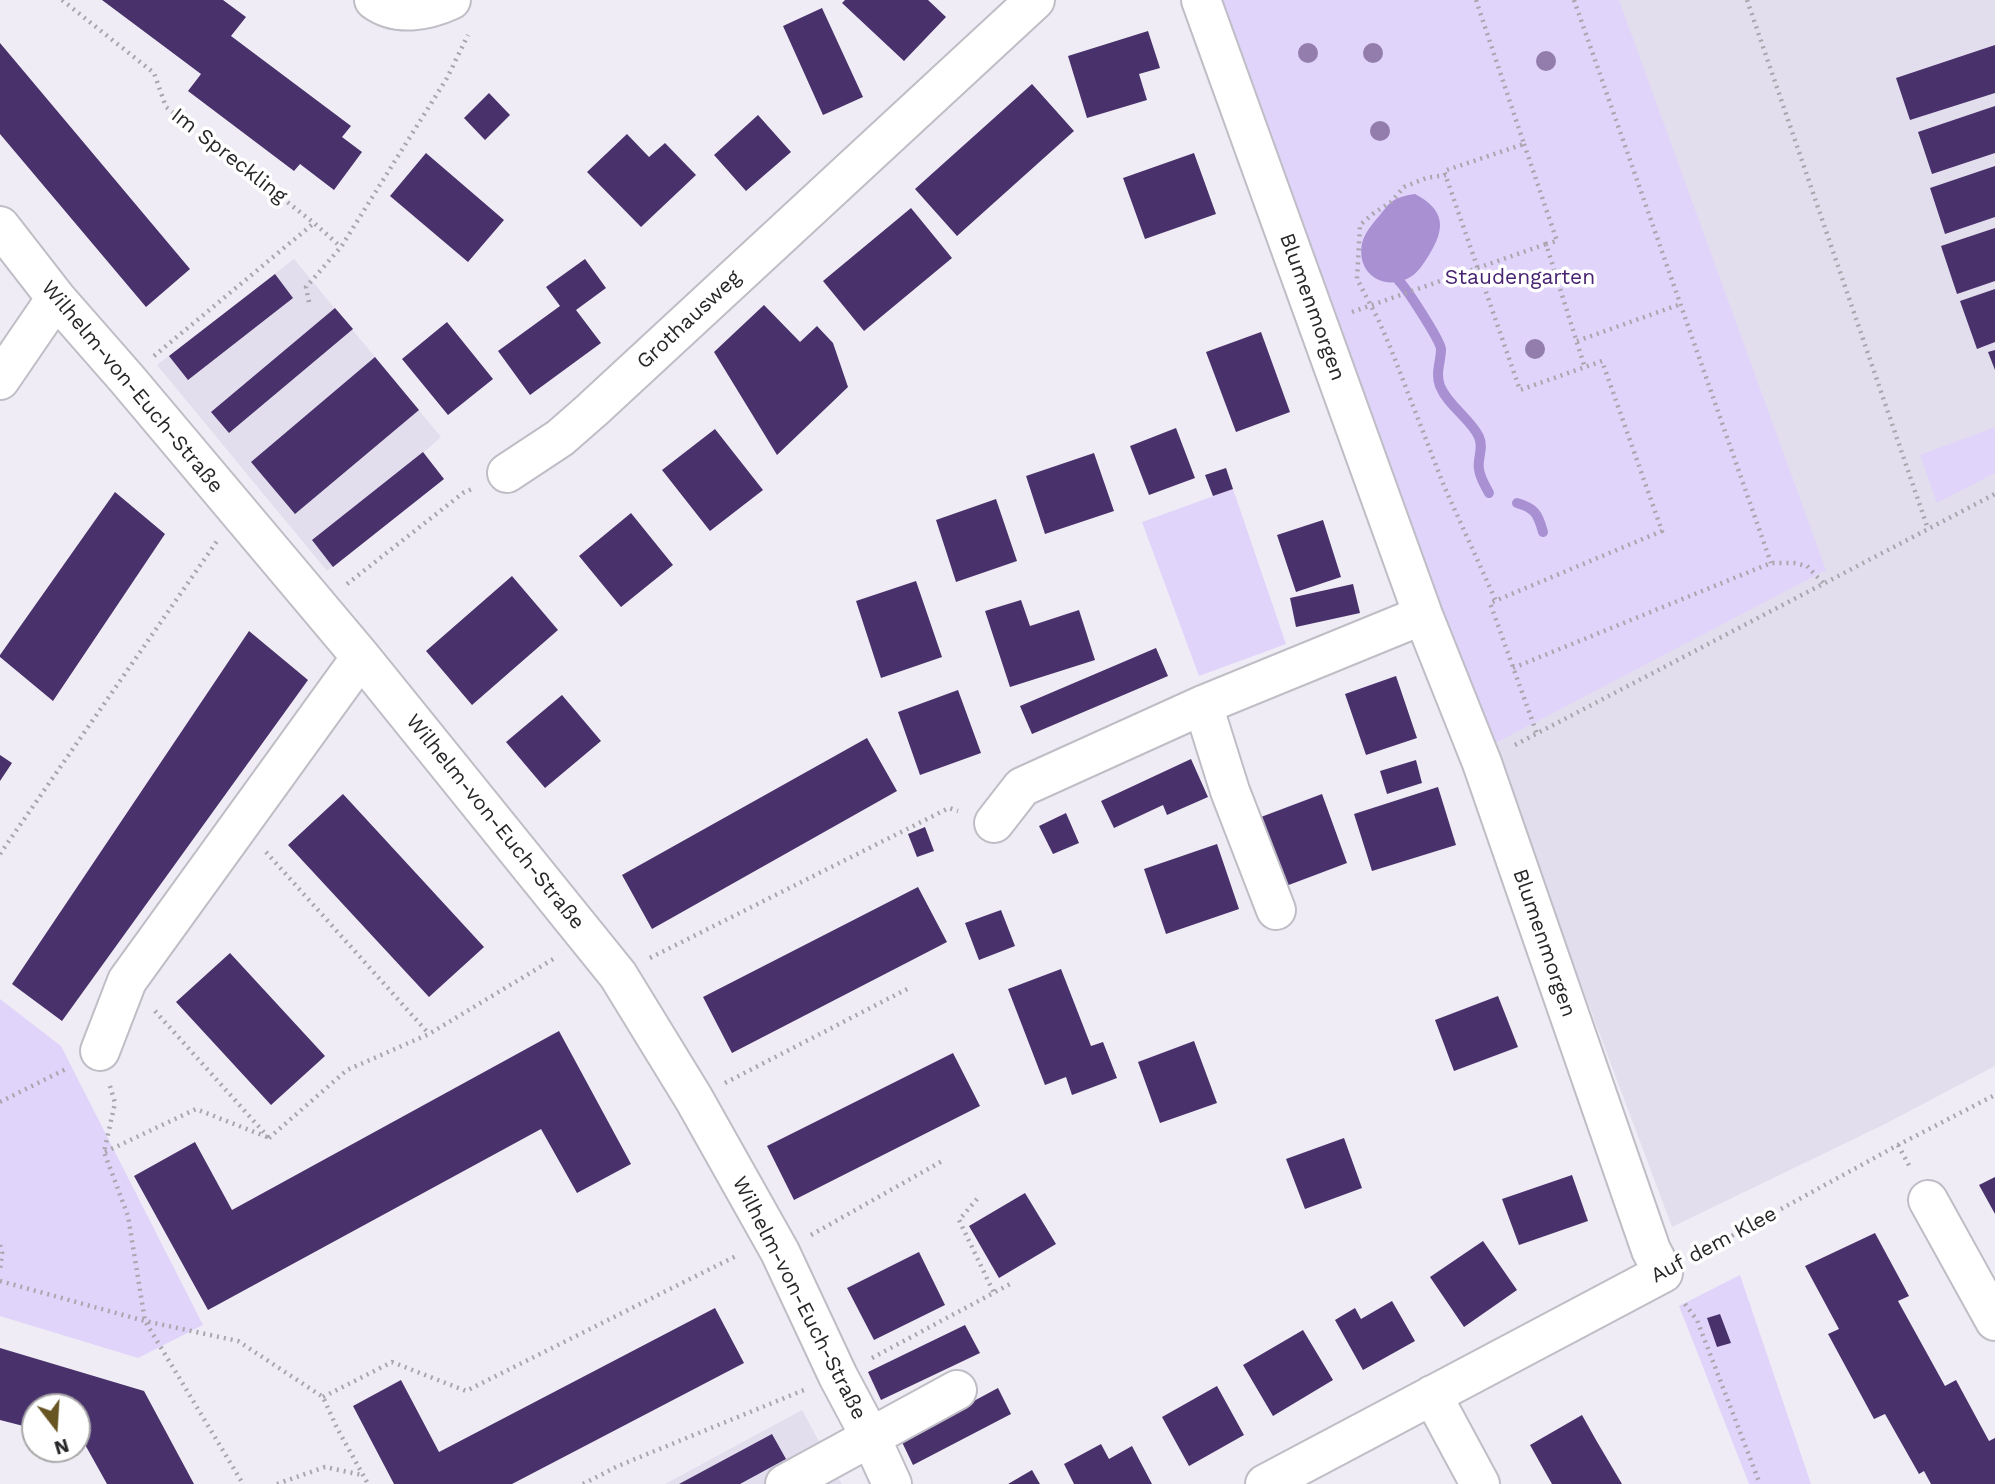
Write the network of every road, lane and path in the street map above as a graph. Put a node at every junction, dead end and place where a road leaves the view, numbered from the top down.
1 (62, 0) edge
2 (374, 0) edge
3 (1035, 0) edge
4 (1201, 0) edge
5 (1476, 0) edge
6 (1574, 0) edge
7 (1747, 0) edge
8 (461, 15) edge
9 (1524, 144) junction
10 (1446, 175) junction
11 (314, 223) junction
12 (0, 226) edge
13 (1546, 244) junction
14 (341, 247) junction
15 (1478, 268) junction
16 (56, 298) junction
17 (309, 302) dead end
18 (1681, 304) junction
19 (1370, 306) junction
20 (1348, 314) dead end
21 (1577, 341) junction
22 (1586, 368) junction
23 (127, 379) junction
24 (0, 380) edge
25 (507, 473) joint
26 (1995, 494) edge
27 (237, 512) junction
28 (1928, 529) junction
29 (1771, 563) junction
30 (1824, 584) junction
31 (1496, 601) junction
32 (318, 607) junction
33 (1423, 615) junction
34 (361, 657) junction
35 (1513, 668) junction
36 (1203, 705) junction
37 (1537, 734) junction
38 (1482, 763) junction
39 (994, 823) joint
40 (242, 825) junction
41 (0, 854) edge
42 (1276, 910) dead end
43 (589, 937) junction
44 (618, 975) junction
45 (127, 981) junction
46 (911, 987) dead end
47 (429, 1034) junction
48 (100, 1051) junction
49 (1995, 1095) edge
50 (694, 1099) junction
51 (0, 1102) edge
52 (269, 1138) junction
53 (104, 1152) junction
54 (944, 1160) dead end
55 (976, 1199) dead end
56 (1928, 1200) dead end
57 (0, 1245) edge
58 (776, 1246) junction
59 (1657, 1262) junction
60 (0, 1270) edge
61 (0, 1281) edge
62 (1012, 1283) dead end
63 (994, 1293) junction
64 (145, 1321) junction
65 (1995, 1321) edge
66 (838, 1376) junction
67 (957, 1390) dead end
68 (1432, 1395) junction
69 (323, 1397) junction
70 (871, 1438) junction
71 (363, 1475) junction
72 (243, 1484) edge
73 (277, 1484) edge
74 (368, 1484) edge
75 (583, 1484) edge
76 (785, 1484) edge
77 (892, 1484) edge
78 (1265, 1484) edge
79 (1480, 1484) edge
80 (1760, 1484) edge

1 - 11 path, Im Spreckling
2 - 8 street
3 - 25 street, Grothausweg
4 - 33 street, Blumenmorgen
5 - 9 path
6 - 18 path
7 - 28 path
8 - 14 path
9 - 10 path
9 - 13 path
10 - 15 path
10 - 19 path
11 - 14 path, Im Spreckling
11 - 23 path
12 - 16 street, Wilhelm-von-Euch-Straße
13 - 15 path
13 - 21 path
14 - 17 path
15 - 19 path
15 - 22 path
16 - 23 street, Wilhelm-von-Euch-Straße
16 - 24 street
18 - 21 path
18 - 29 path
19 - 20 path
19 - 31 path
21 - 22 path
22 - 31 path
23 - 27 street, Wilhelm-von-Euch-Straße
25 - 32 path
26 - 28 path
27 - 32 street, Wilhelm-von-Euch-Straße
27 - 41 path
28 - 30 path
29 - 30 path
29 - 35 path
30 - 37 path
31 - 35 path
32 - 34 street, Wilhelm-von-Euch-Straße
33 - 36 street
33 - 38 street, Blumenmorgen
34 - 40 street
34 - 43 street, Wilhelm-von-Euch-Straße
35 - 37 path
36 - 39 street
36 - 42 street
37 - 38 path
38 - 59 street, Blumenmorgen
39 - 44 path
40 - 45 street
40 - 47 path
43 - 44 street, Wilhelm-von-Euch-Straße
43 - 47 path
44 - 50 street, Wilhelm-von-Euch-Straße
45 - 48 street
45 - 52 path
46 - 50 path
47 - 52 path
48 - 51 path
48 - 53 path
49 - 59 path, Auf dem Klee
50 - 58 street, Wilhelm-von-Euch-Straße
52 - 53 path
53 - 64 path
54 - 58 path
55 - 63 path
56 - 65 street
57 - 60 path
58 - 66 street, Wilhelm-von-Euch-Straße
58 - 69 path
59 - 68 street, Auf dem Klee
59 - 80 path
61 - 64 path
62 - 63 path
63 - 66 path
64 - 69 path
64 - 72 path
66 - 70 street, Wilhelm-von-Euch-Straße
66 - 75 path
67 - 70 street
68 - 78 street, Auf dem Klee
68 - 79 street
69 - 71 path
70 - 76 street
70 - 77 street, Wilhelm-von-Euch-Straße
71 - 73 path
71 - 74 path

